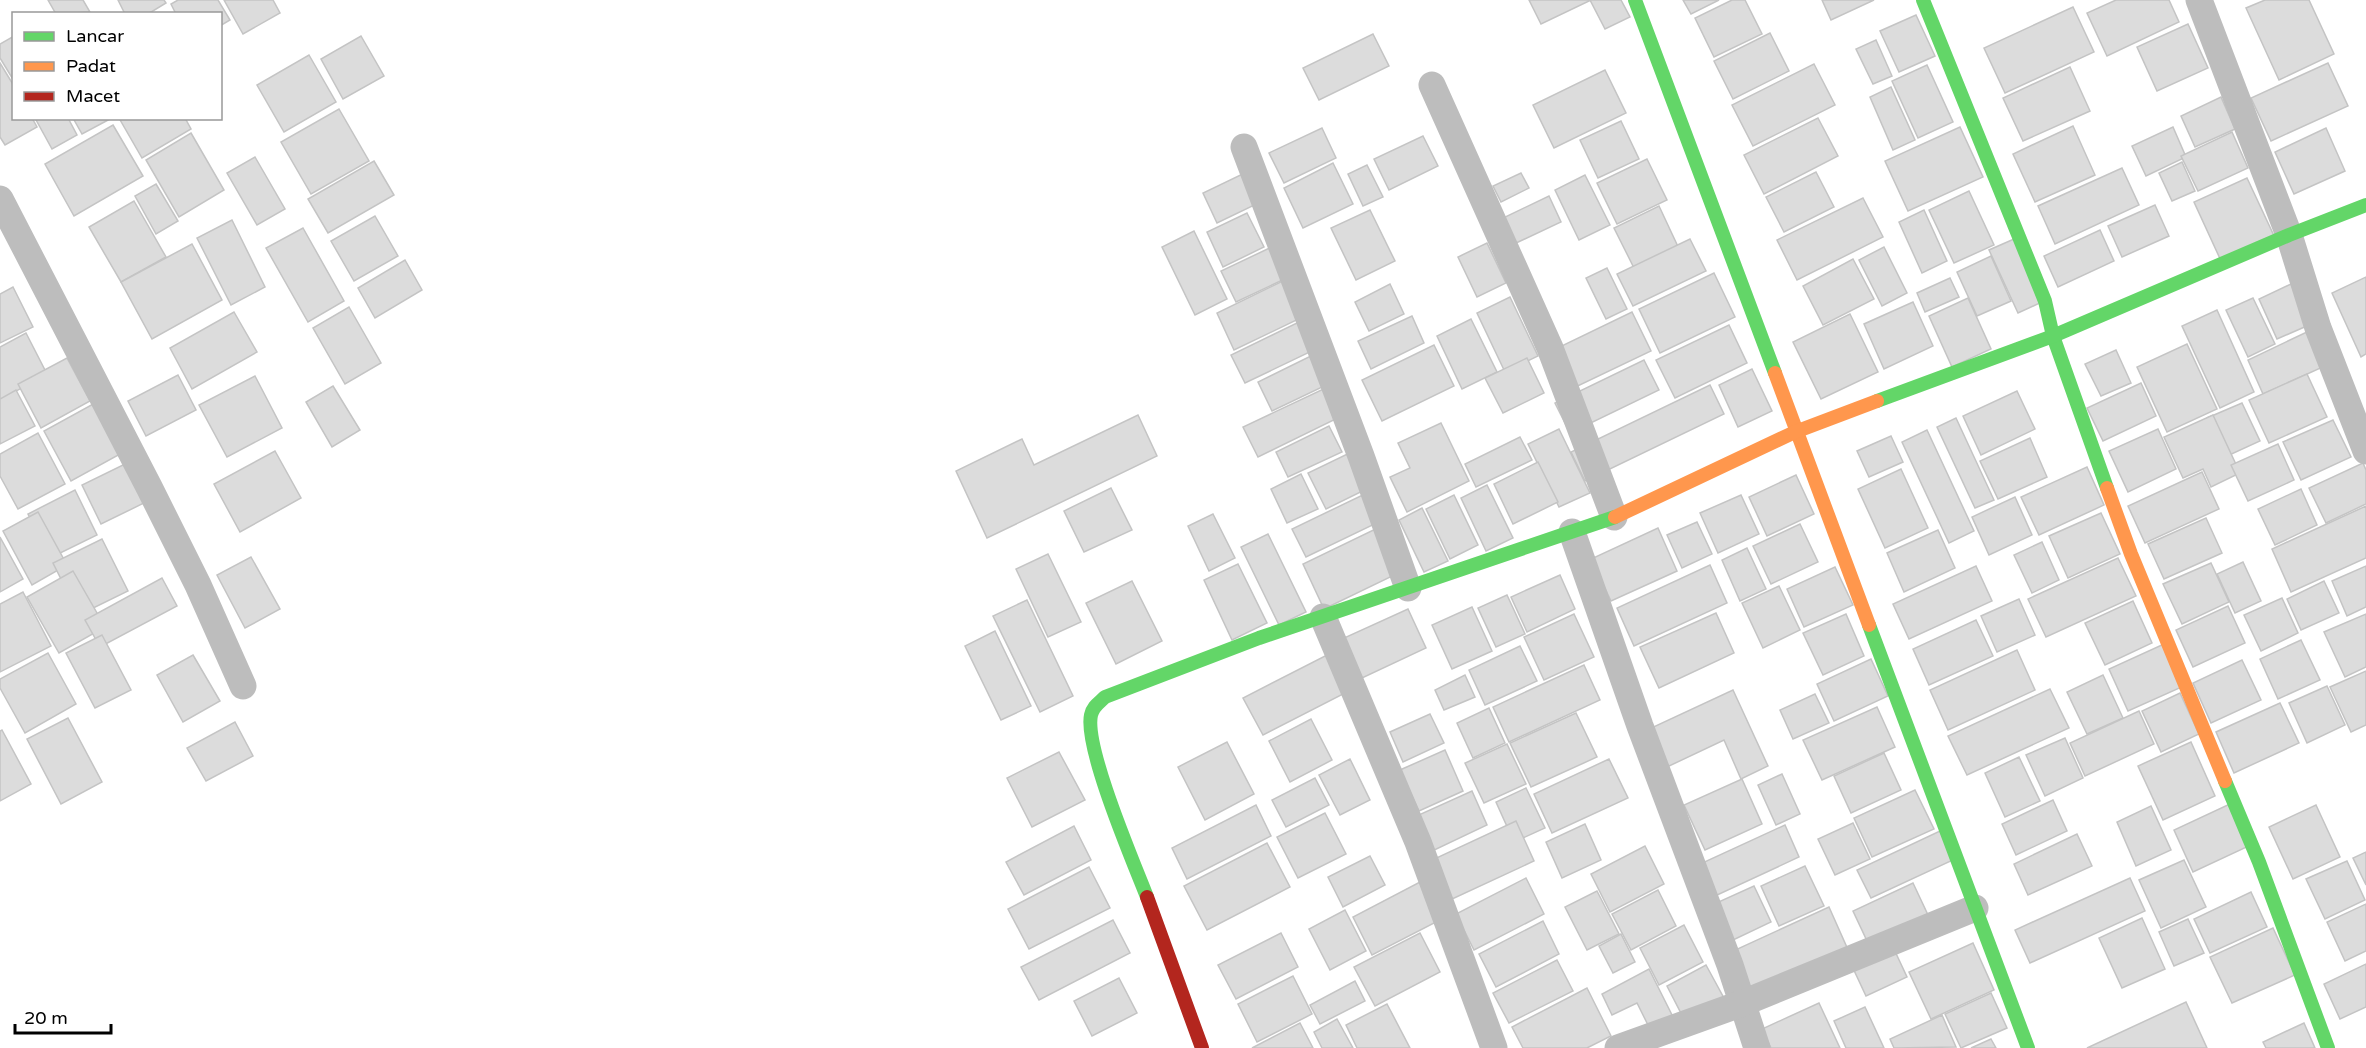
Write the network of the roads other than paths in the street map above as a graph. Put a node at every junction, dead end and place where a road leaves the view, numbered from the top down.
1 (1635, 0) edge
2 (1923, 0) edge
3 (2199, 0) edge
4 (1432, 85) dead end
5 (1244, 147) dead end
6 (0, 199) edge
7 (2366, 205) edge
8 (2289, 235) junction
9 (2053, 336) junction
10 (1795, 432) junction
11 (2366, 451) edge
12 (1614, 518) junction
13 (1572, 532) junction
14 (1408, 588) junction
15 (1323, 616) junction
16 (243, 686) dead end
17 (1975, 908) junction
18 (1743, 1003) junction
19 (1202, 1048) edge
20 (1494, 1048) edge
21 (1618, 1048) edge
22 (1756, 1048) edge
23 (2028, 1048) edge
24 (2328, 1048) edge

1 - 10 street
2 - 9 street
3 - 8 street
4 - 12 street
5 - 14 street
6 - 16 street
7 - 8 street
8 - 9 street
8 - 11 street
9 - 10 street
9 - 24 street
10 - 12 street
10 - 17 street
12 - 13 street
13 - 14 street
13 - 18 street
14 - 15 street
15 - 19 street
15 - 20 street
17 - 18 street
17 - 23 street
18 - 21 street
18 - 22 street

